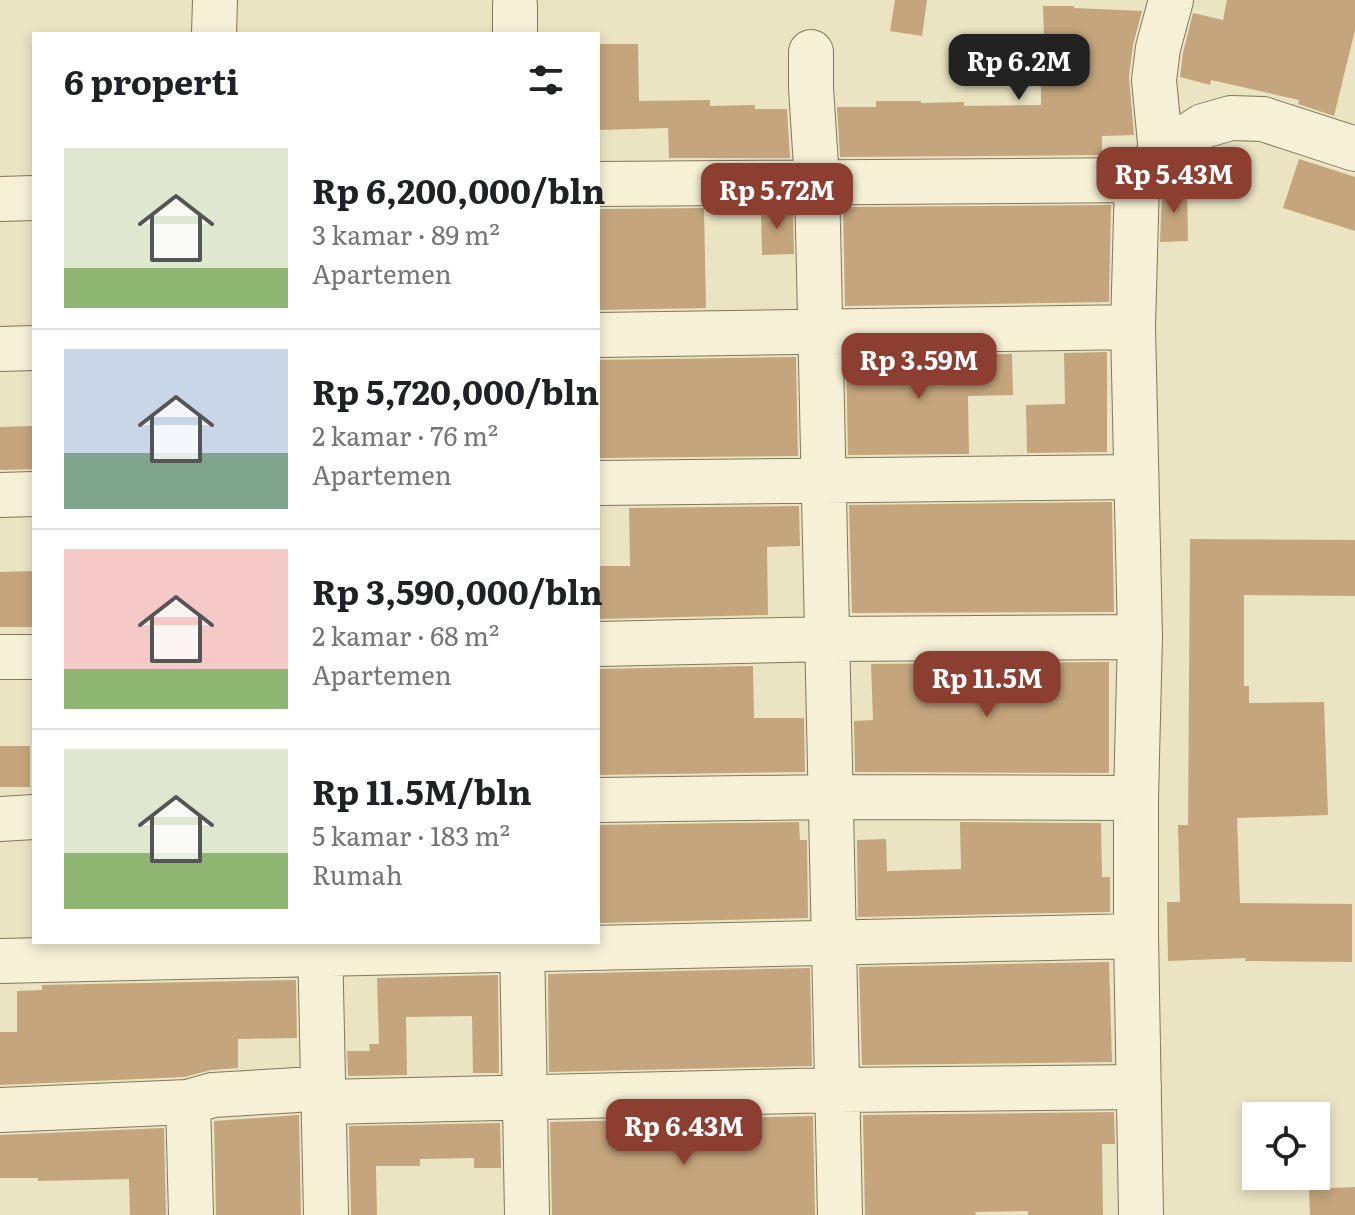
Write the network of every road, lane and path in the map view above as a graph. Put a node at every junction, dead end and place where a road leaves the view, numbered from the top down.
1 (215, 0) edge
2 (1164, 1) edge
3 (214, 32) edge
4 (811, 52) dead end
5 (1355, 149) edge
6 (1149, 167) junction
7 (817, 182) junction
8 (600, 184) edge
9 (32, 198) edge
10 (0, 199) edge
11 (1133, 327) junction
12 (820, 332) junction
13 (600, 335) edge
14 (32, 348) edge
15 (0, 349) edge
16 (1136, 477) junction
17 (823, 480) junction
18 (600, 483) edge
19 (32, 494) edge
20 (0, 495) edge
21 (1140, 637) junction
22 (827, 639) junction
23 (600, 644) edge
24 (0, 657) edge
25 (32, 657) edge
26 (831, 797) junction
27 (1136, 798) junction
28 (600, 800) edge
29 (32, 817) edge
30 (0, 819) edge
31 (1136, 936) junction
32 (834, 943) junction
33 (522, 946) edge
34 (320, 948) edge
35 (0, 961) edge
36 (1139, 1087) junction
37 (837, 1090) junction
38 (310, 1096) junction
39 (525, 1097) junction
40 (188, 1102) junction
41 (0, 1110) edge
42 (191, 1215) edge
43 (326, 1215) edge
44 (527, 1215) edge
45 (840, 1215) edge
46 (1141, 1215) edge

1 - 3 street
2 - 6 street
4 - 7 street
5 - 6 street
6 - 7 street
6 - 11 street
7 - 8 street
7 - 12 street
9 - 10 street
11 - 12 street
11 - 16 street
12 - 13 street
12 - 17 street
14 - 15 street
16 - 17 street
16 - 21 street
17 - 18 street
17 - 22 street
19 - 20 street
21 - 22 street
21 - 27 street
22 - 23 street
22 - 26 street
24 - 25 street
26 - 27 street
26 - 28 street
26 - 32 street
27 - 31 street
29 - 30 street
31 - 32 street
31 - 36 street
32 - 33 street
32 - 37 street
33 - 34 street
33 - 39 street
34 - 35 street
34 - 38 street
36 - 37 street
36 - 46 street
37 - 39 street
37 - 45 street
38 - 39 street
38 - 40 street
38 - 43 street
39 - 44 street
40 - 41 street
40 - 42 street

